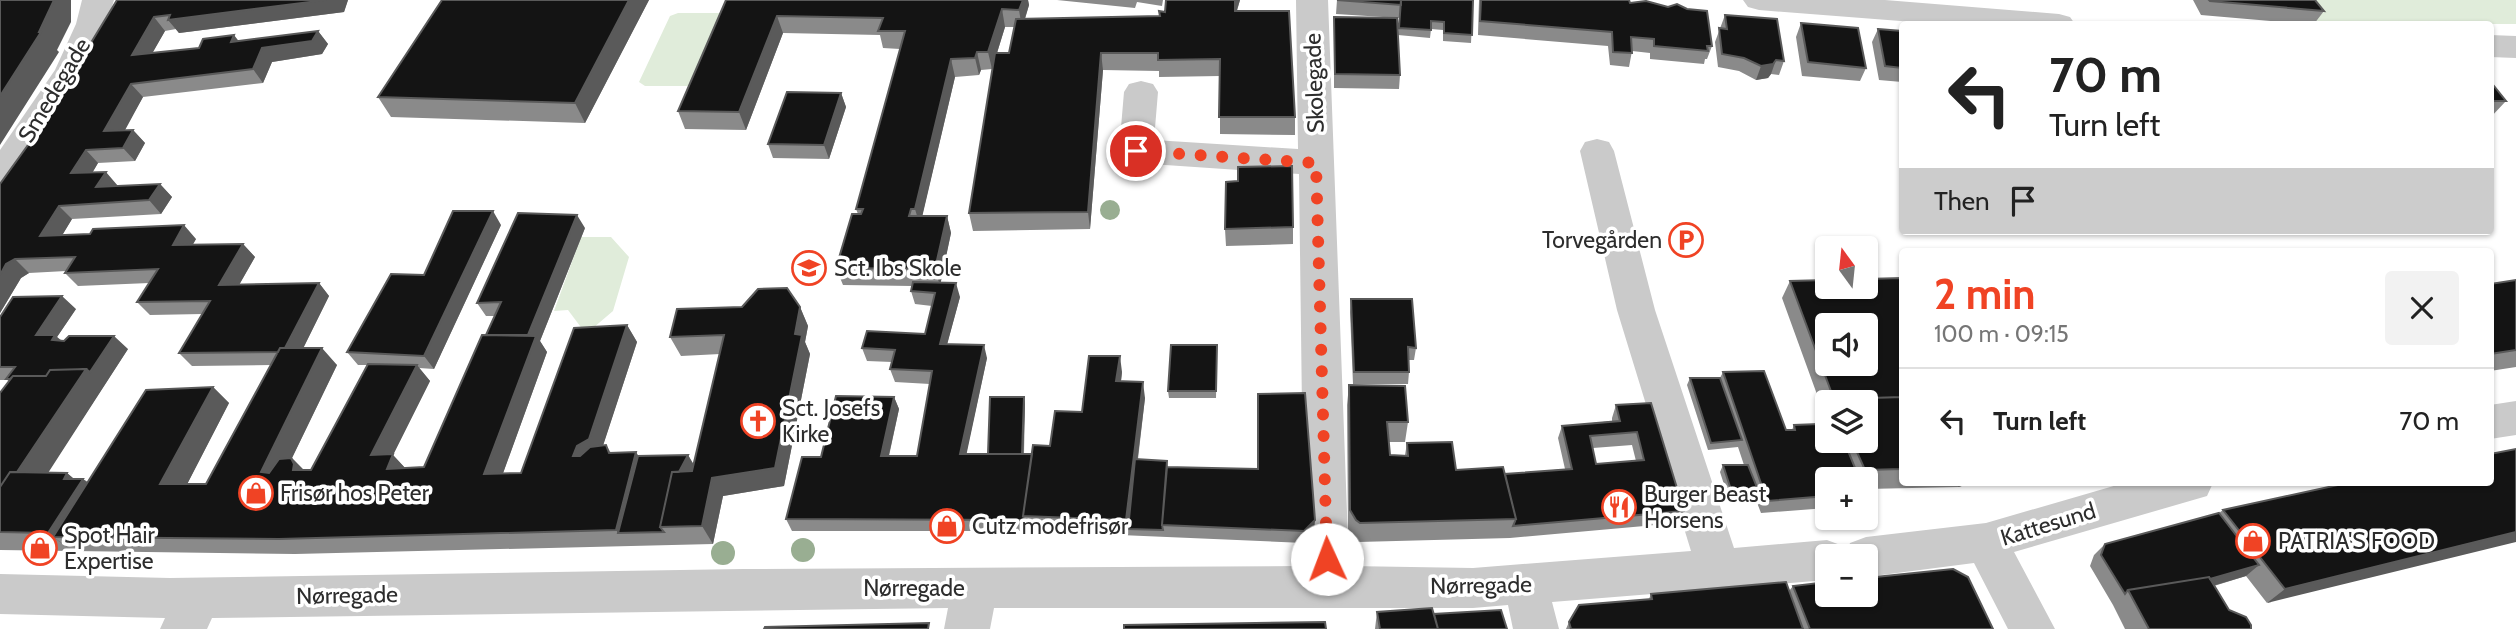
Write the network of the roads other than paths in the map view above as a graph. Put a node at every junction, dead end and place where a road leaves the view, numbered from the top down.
1 (98, 0) edge
2 (1312, 0) edge
3 (1759, 0) edge
4 (1906, 6) edge
5 (2034, 21) edge
6 (2494, 46) edge
7 (2516, 47) edge
8 (1140, 92) dead end
9 (1597, 151) dead end
10 (1316, 163) junction
11 (0, 176) edge
12 (2516, 418) edge
13 (2494, 421) edge
14 (2181, 486) edge
15 (1986, 542) junction
16 (1878, 556) edge
17 (1815, 561) edge
18 (1718, 567) junction
19 (1328, 586) junction
20 (1526, 586) junction
21 (0, 594) edge
22 (971, 608) edge
23 (191, 613) edge
24 (1536, 629) edge
25 (2032, 629) edge

1 - 11 street, Smedegade
2 - 10 street, Skolegade
3 - 4 street
4 - 5 street
6 - 7 street
8 - 10 street
9 - 18 street
10 - 19 street, Skolegade
12 - 13 street
14 - 15 street, Kattesund
15 - 16 street
15 - 25 street
17 - 18 street, Nørregade
18 - 20 street, Nørregade
19 - 20 street, Nørregade
19 - 22 street, Nørregade
20 - 24 street
21 - 23 street, Nørregade
22 - 23 street, Nørregade

